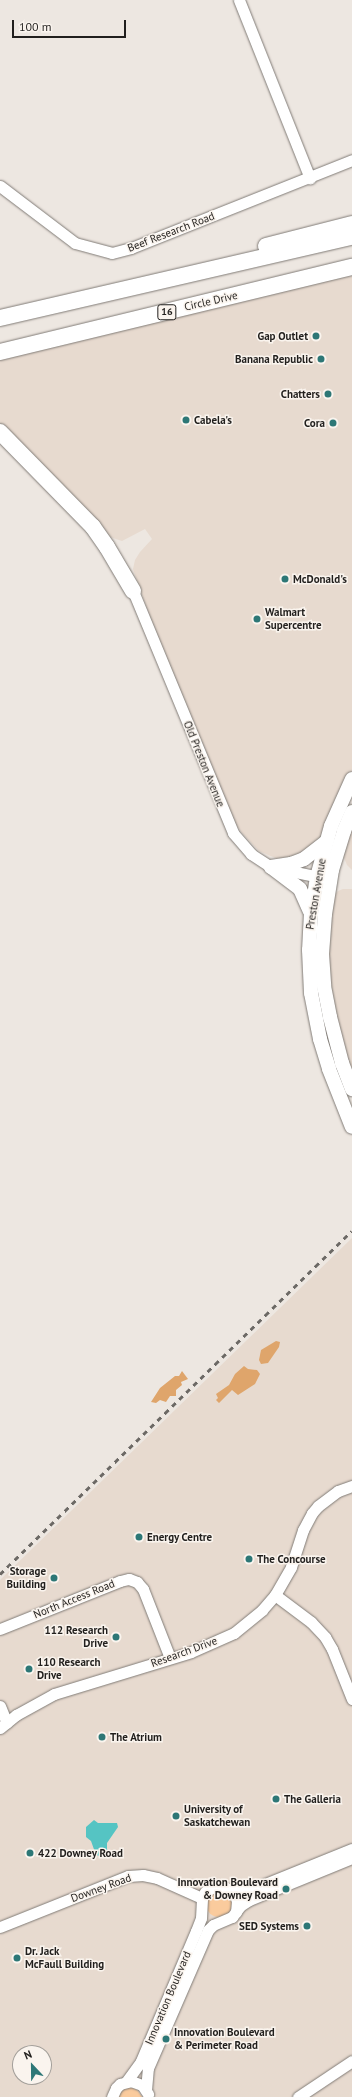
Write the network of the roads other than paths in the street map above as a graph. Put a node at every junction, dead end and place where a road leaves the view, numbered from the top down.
1 (239, 0) edge
2 (352, 160) edge
3 (310, 178) junction
4 (0, 186) edge
5 (352, 224) edge
6 (352, 237) edge
7 (352, 267) edge
8 (334, 272) junction
9 (352, 273) edge
10 (74, 301) junction
11 (0, 318) edge
12 (0, 352) edge
13 (0, 432) edge
14 (133, 591) joint
15 (352, 779) edge
16 (352, 812) edge
17 (326, 841) junction
18 (271, 867) junction
19 (324, 878) junction
20 (311, 913) junction
21 (352, 1089) edge
22 (352, 1127) edge
23 (352, 1486) edge
24 (275, 1594) junction
25 (0, 1629) edge
26 (170, 1658) junction
27 (352, 1699) edge
28 (0, 1706) edge
29 (4, 1725) edge
30 (352, 1849) edge
31 (352, 1858) edge
32 (231, 1891) junction
33 (202, 1898) junction
34 (201, 1910) junction
35 (236, 1912) junction
36 (221, 1923) junction
37 (0, 1927) edge
38 (352, 2061) edge
39 (126, 2082) junction
40 (148, 2095) edge
41 (112, 2097) edge
42 (298, 2097) edge

1 - 3 street
2 - 3 street, Beef Research Road
3 - 4 street, Beef Research Road
5 - 10 highway
6 - 10 highway
7 - 8 highway, Circle Drive / 16
8 - 9 highway
8 - 12 highway, Circle Drive / 16
10 - 11 highway
13 - 14 highway
14 - 18 street, Old Preston Avenue
15 - 17 main road, Preston Avenue
16 - 19 main road, Preston Avenue
17 - 18 main road
17 - 19 main road, Preston Avenue
18 - 19 street, Old Preston Avenue
18 - 20 main road
19 - 20 main road, Preston Avenue
19 - 21 main road, Preston Avenue
20 - 22 main road, Preston Avenue
23 - 24 street, Research Drive
24 - 26 street, Research Drive
24 - 27 street
25 - 26 street, North Access Road
26 - 29 street, Research Drive
28 - 29 street
30 - 32 street
31 - 35 street, Innovation Boulevard
32 - 33 street
32 - 35 street
33 - 34 street, Innovation Boulevard
33 - 37 street, Downey Road
34 - 36 street
34 - 39 street, Innovation Boulevard
35 - 36 street, Innovation Boulevard
36 - 40 street, Innovation Boulevard
38 - 42 street
39 - 40 street
39 - 41 street, Innovation Boulevard

